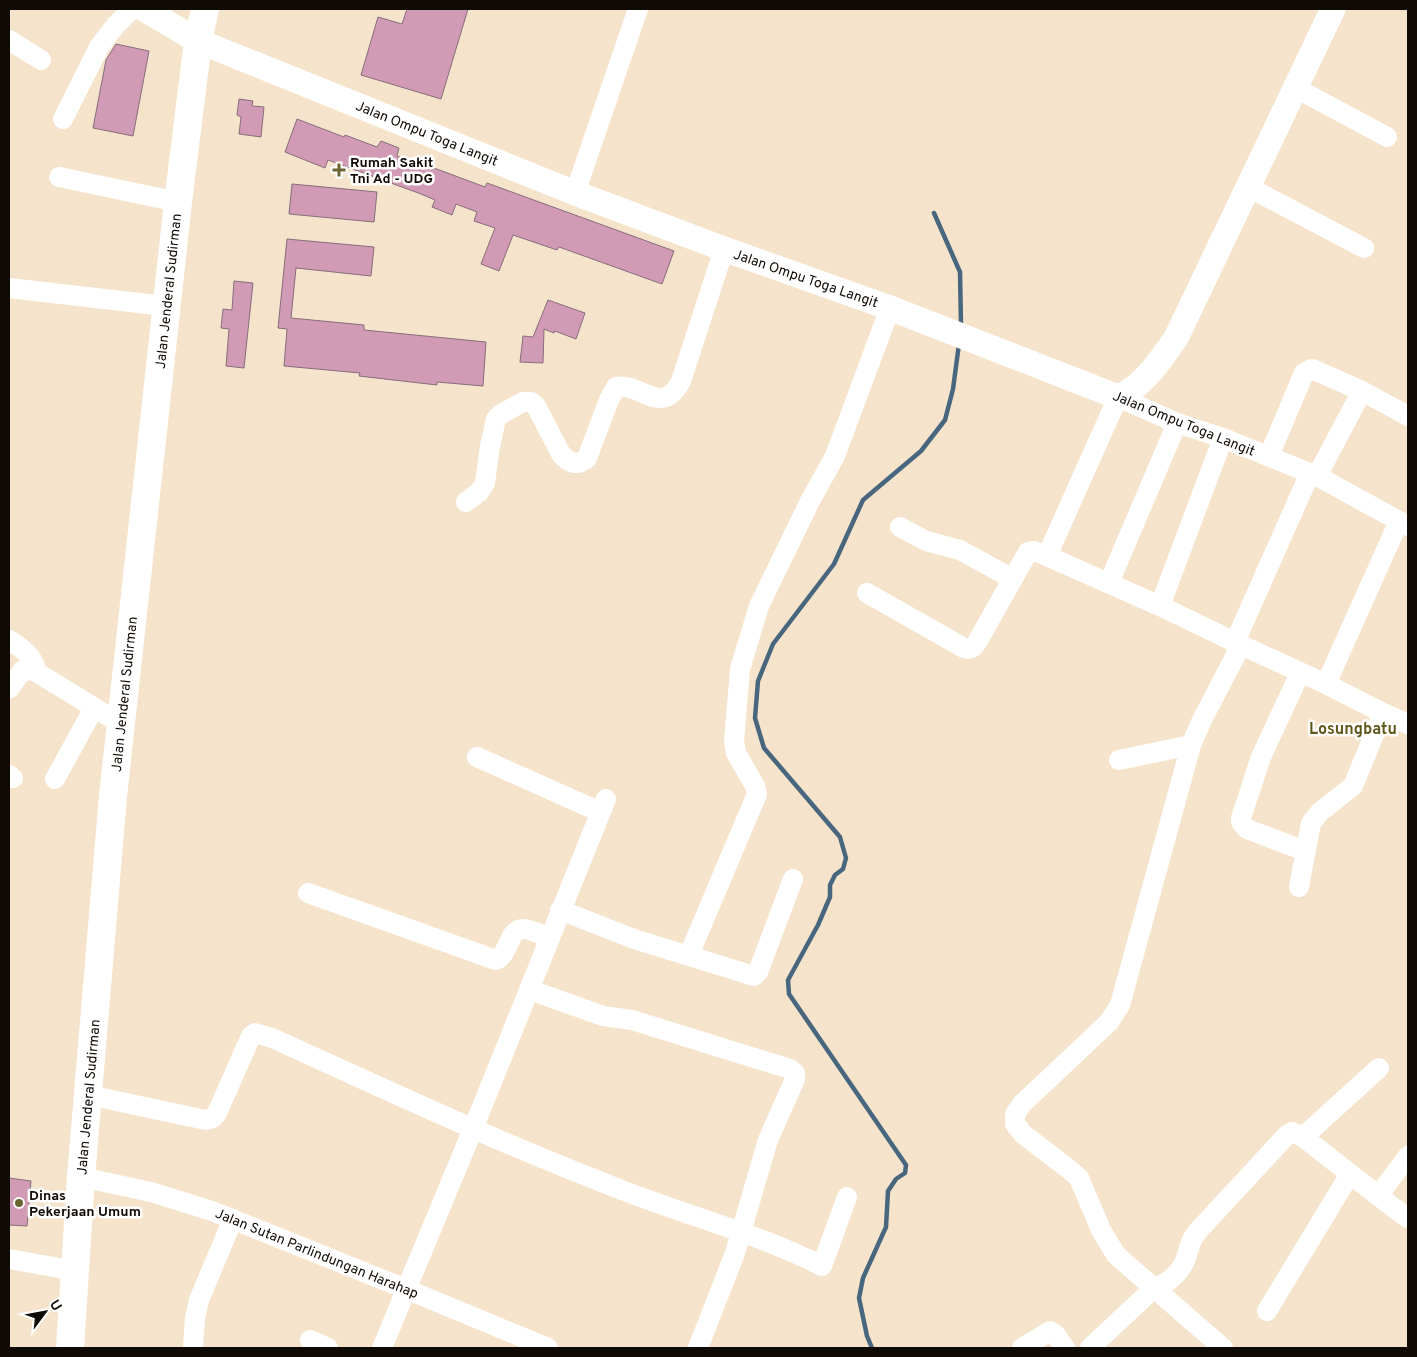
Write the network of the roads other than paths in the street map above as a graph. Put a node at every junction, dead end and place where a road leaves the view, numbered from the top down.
1 (132, 9) edge
2 (144, 9) edge
3 (205, 9) edge
4 (638, 9) edge
5 (1333, 9) edge
6 (9, 40) edge
7 (198, 41) junction
8 (41, 60) dead end
9 (1294, 87) junction
10 (64, 119) dead end
11 (1387, 137) dead end
12 (59, 177) dead end
13 (1248, 187) junction
14 (575, 193) junction
15 (178, 202) junction
16 (1364, 248) dead end
17 (724, 249) junction
18 (9, 288) edge
19 (166, 306) junction
20 (890, 308) junction
21 (1362, 391) junction
22 (1118, 397) junction
23 (1408, 416) edge
24 (1177, 423) junction
25 (1223, 438) junction
26 (1269, 456) junction
27 (1314, 474) junction
28 (466, 502) dead end
29 (1404, 523) edge
30 (900, 527) dead end
31 (1047, 556) junction
32 (1013, 579) junction
33 (1109, 583) junction
34 (867, 593) dead end
35 (1160, 606) junction
36 (9, 640) edge
37 (1238, 643) junction
38 (36, 672) junction
39 (1300, 673) junction
40 (1326, 684) junction
41 (9, 690) edge
42 (94, 708) junction
43 (1383, 713) junction
44 (1408, 723) edge
45 (121, 724) junction
46 (1191, 745) junction
47 (477, 757) dead end
48 (1119, 760) dead end
49 (54, 779) dead end
50 (1305, 851) junction
51 (793, 879) dead end
52 (1299, 887) dead end
53 (308, 893) dead end
54 (560, 910) junction
55 (549, 938) junction
56 (689, 955) junction
57 (530, 990) junction
58 (1379, 1068) dead end
59 (88, 1095) junction
60 (474, 1129) junction
61 (1303, 1137) junction
62 (1408, 1156) edge
63 (1350, 1174) junction
64 (81, 1176) junction
65 (1378, 1196) junction
66 (847, 1197) dead end
67 (1408, 1218) edge
68 (233, 1219) junction
69 (741, 1232) junction
70 (9, 1258) edge
71 (76, 1271) junction
72 (1154, 1288) junction
73 (406, 1289) junction
74 (1267, 1311) dead end
75 (70, 1348) edge
76 (193, 1348) edge
77 (382, 1348) edge
78 (548, 1348) edge
79 (698, 1348) edge
80 (1022, 1348) edge
81 (1065, 1348) edge
82 (1090, 1348) edge
83 (1223, 1348) edge

1 - 10 street
2 - 7 main road, Jalan Ompu Toga Langit
3 - 7 highway, Jalan Jenderal Sudirman
4 - 14 street
5 - 9 main road
6 - 8 street
7 - 14 main road, Jalan Ompu Toga Langit
7 - 15 highway, Jalan Jenderal Sudirman
9 - 11 street
9 - 13 main road
12 - 15 street
13 - 16 street
13 - 22 main road
14 - 17 main road, Jalan Ompu Toga Langit
15 - 19 highway, Jalan Jenderal Sudirman
17 - 20 main road, Jalan Ompu Toga Langit
17 - 28 street
18 - 19 street
19 - 45 highway, Jalan Jenderal Sudirman
20 - 22 main road, Jalan Ompu Toga Langit
20 - 56 street
21 - 23 street
21 - 26 street
21 - 27 street
22 - 24 street, Jalan Ompu Toga Langit
22 - 31 street
24 - 25 street, Jalan Ompu Toga Langit
24 - 33 street
25 - 26 street, Jalan Ompu Toga Langit
25 - 35 street
26 - 27 street, Jalan Ompu Toga Langit
27 - 29 street, Jalan Ompu Toga Langit
27 - 37 street
29 - 40 street
30 - 32 street
31 - 32 street
31 - 33 street
32 - 34 street
33 - 35 street
35 - 37 street
36 - 38 street
37 - 39 street
37 - 46 street
38 - 41 street
38 - 42 street
39 - 40 street
39 - 50 street
40 - 43 street
42 - 45 street
42 - 49 street
43 - 44 street
43 - 50 street
45 - 59 highway, Jalan Jenderal Sudirman
46 - 48 street
46 - 72 street
47 - 54 street
50 - 52 street
51 - 56 street
53 - 55 street
54 - 55 street
54 - 56 street
55 - 57 street
57 - 60 street
57 - 69 street
58 - 61 street
59 - 60 street
59 - 64 highway, Jalan Jenderal Sudirman
60 - 69 street
60 - 73 street
61 - 63 street
61 - 72 street
62 - 65 street
63 - 65 street
63 - 74 street
64 - 68 street, Jalan Sutan Parlindungan Harahap
64 - 71 highway, Jalan Jenderal Sudirman
65 - 67 street
66 - 69 street
68 - 73 street, Jalan Sutan Parlindungan Harahap
68 - 76 street
69 - 79 street
70 - 71 street
71 - 75 highway, Jalan Jenderal Sudirman
72 - 82 street
72 - 83 street
73 - 77 street
73 - 78 street, Jalan Sutan Parlindungan Harahap
80 - 81 street

